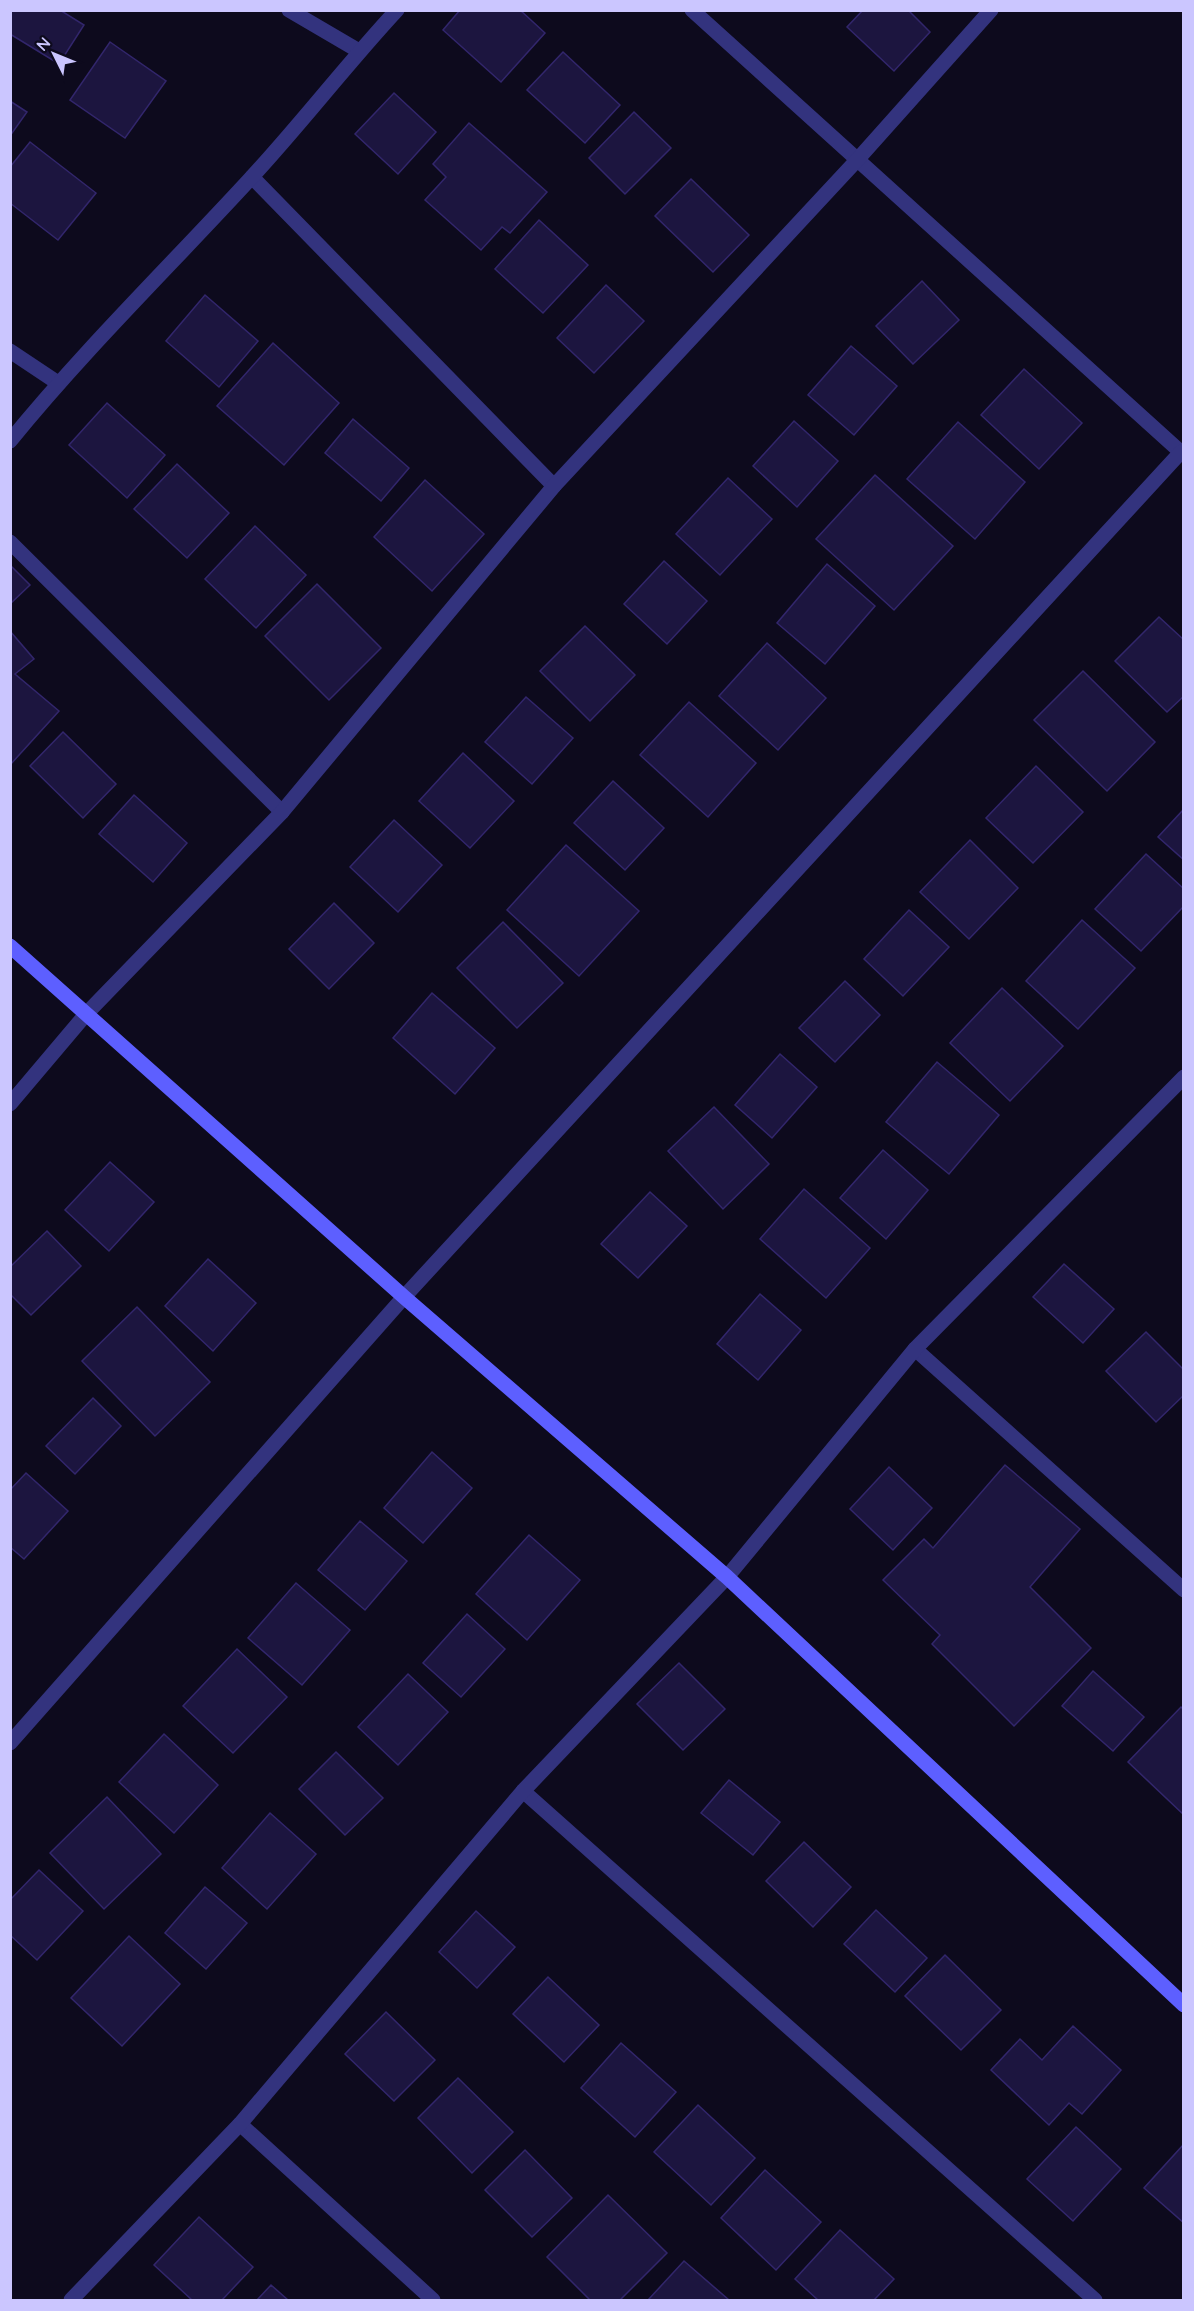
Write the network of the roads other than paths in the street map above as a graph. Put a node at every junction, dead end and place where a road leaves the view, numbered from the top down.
1 (289, 10) edge
2 (397, 10) edge
3 (692, 10) edge
4 (991, 10) edge
5 (359, 51) junction
6 (858, 159) junction
7 (252, 177) junction
8 (10, 351) edge
9 (58, 383) junction
10 (10, 441) edge
11 (1182, 454) edge
12 (554, 486) junction
13 (10, 542) edge
14 (282, 812) junction
15 (10, 946) edge
16 (87, 1013) junction
17 (1184, 1077) edge
18 (10, 1104) edge
19 (404, 1297) junction
20 (915, 1349) junction
21 (727, 1577) junction
22 (1184, 1590) edge
23 (10, 1743) edge
24 (523, 1791) junction
25 (1184, 2005) edge
26 (240, 2124) junction
27 (71, 2301) edge
28 (434, 2301) edge
29 (1095, 2301) edge

1 - 5 street
2 - 5 street
3 - 6 street
4 - 6 street
5 - 7 street
6 - 11 street
6 - 12 street
7 - 9 street
7 - 12 street
8 - 9 street
9 - 10 street
11 - 19 street
12 - 14 street
13 - 14 street
14 - 16 street
15 - 16 street
16 - 18 street
16 - 19 street
17 - 20 street
19 - 21 street
19 - 23 street
20 - 21 street
20 - 22 street
21 - 24 street
21 - 25 street
24 - 26 street
24 - 29 street
26 - 27 street
26 - 28 street

